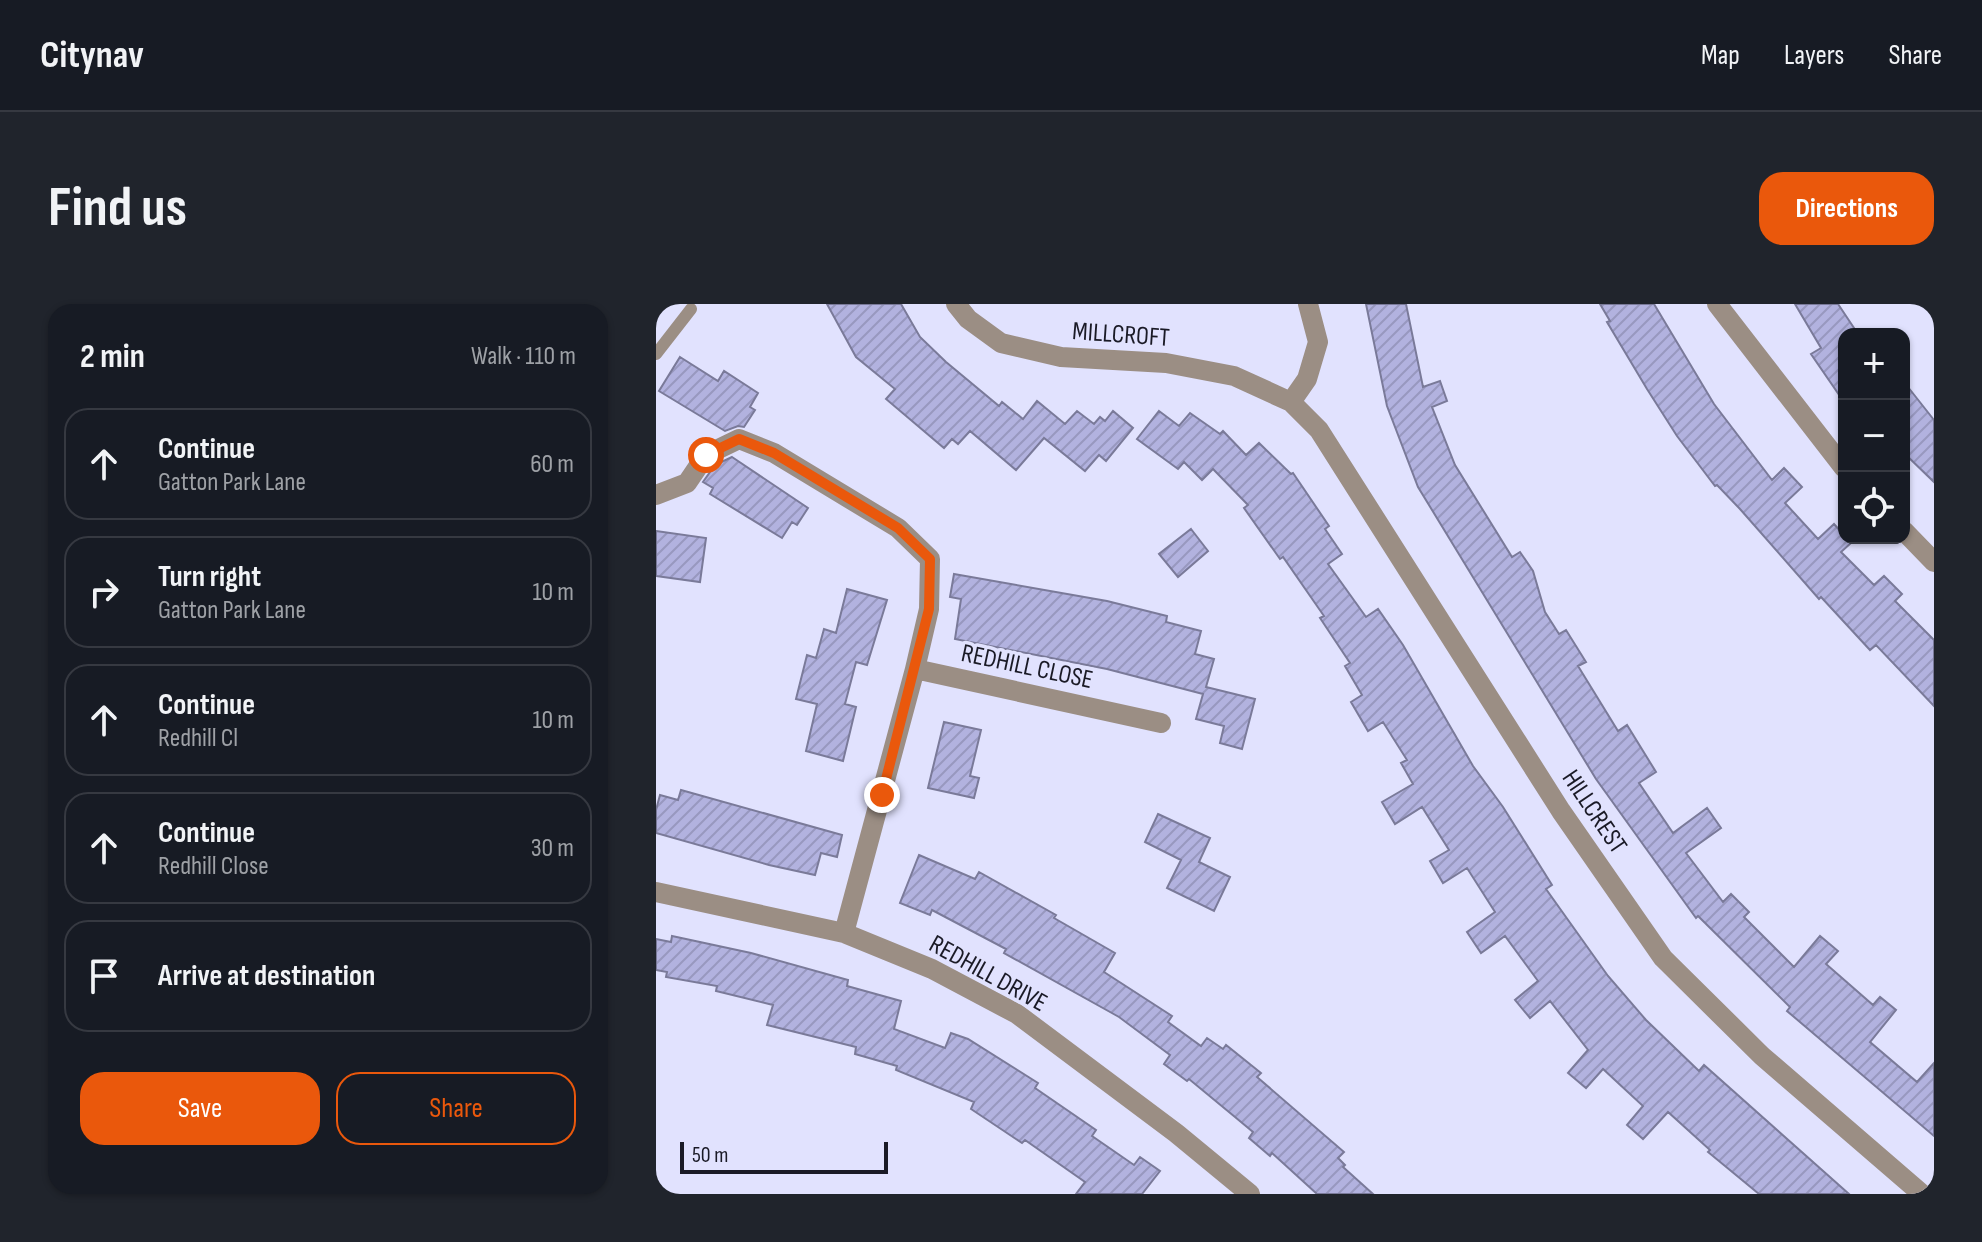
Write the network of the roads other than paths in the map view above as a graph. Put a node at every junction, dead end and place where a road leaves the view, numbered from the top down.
1 (956, 304) edge
2 (1308, 304) edge
3 (1717, 304) edge
4 (691, 309) dead end
5 (656, 354) edge
6 (1291, 402) junction
7 (1838, 460) edge
8 (656, 495) edge
9 (1910, 537) edge
10 (1934, 562) edge
11 (915, 669) junction
12 (1161, 723) dead end
13 (656, 892) edge
14 (844, 933) junction
15 (1250, 1194) edge
16 (1922, 1194) edge

1 - 6 street, MILLCROFT
2 - 6 street
3 - 7 street
4 - 5 lane
6 - 16 street, HILLCREST
8 - 11 street
9 - 10 street
11 - 12 street, REDHILL CLOSE
11 - 14 street
13 - 14 street, REDHILL DRIVE
14 - 15 street, REDHILL DRIVE

